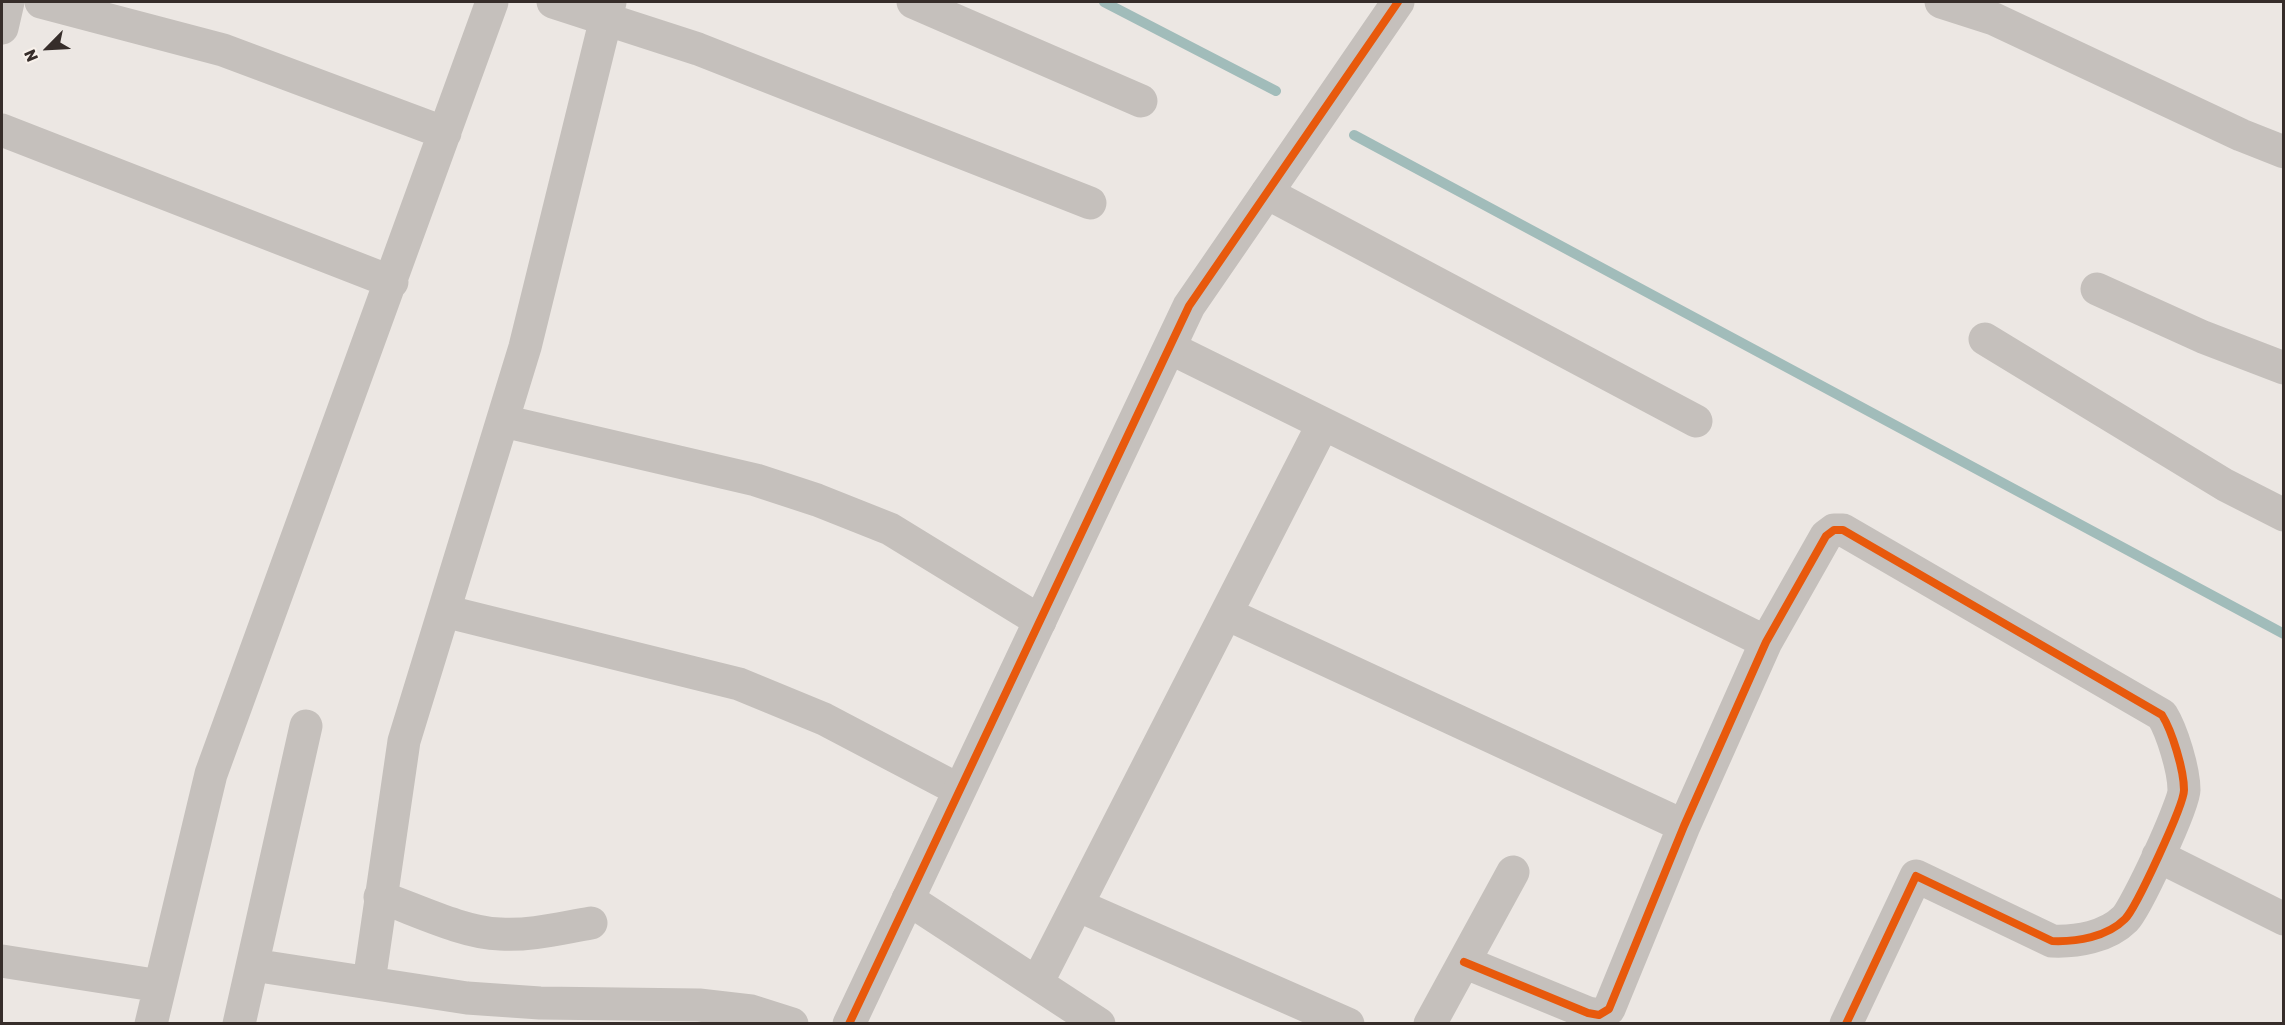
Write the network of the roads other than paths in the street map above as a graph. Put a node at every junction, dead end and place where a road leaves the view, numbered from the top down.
1 (8, 2) edge
2 (41, 2) edge
3 (492, 2) edge
4 (552, 2) edge
5 (913, 2) edge
6 (1398, 2) edge
7 (1941, 2) edge
8 (607, 10) edge
9 (2, 28) edge
10 (1141, 101) dead end
11 (2, 130) edge
12 (445, 133) junction
13 (2283, 152) edge
14 (1267, 193) junction
15 (1090, 204) dead end
16 (392, 282) junction
17 (2097, 289) dead end
18 (1985, 339) dead end
19 (1170, 348) junction
20 (2283, 368) edge
21 (503, 421) junction
22 (1696, 421) dead end
23 (1323, 424) junction
24 (2283, 515) edge
25 (444, 611) junction
26 (1227, 614) junction
27 (1040, 621) junction
28 (1766, 642) junction
29 (306, 726) dead end
30 (959, 790) junction
31 (1684, 826) junction
32 (2158, 856) junction
33 (1513, 872) dead end
34 (380, 897) junction
35 (908, 898) junction
36 (1077, 905) junction
37 (2283, 919) edge
38 (591, 922) dead end
39 (2, 961) edge
40 (1464, 962) junction
41 (253, 965) junction
42 (369, 982) junction
43 (1037, 983) junction
44 (160, 986) junction
45 (151, 1023) edge
46 (238, 1023) edge
47 (792, 1023) edge
48 (849, 1023) edge
49 (1099, 1023) edge
50 (1348, 1023) edge
51 (1430, 1023) edge
52 (1846, 1023) edge

1 - 9 street
2 - 12 street
3 - 12 street
4 - 8 street
5 - 10 street
6 - 14 street
7 - 13 street
8 - 15 street
8 - 21 street
11 - 16 street
12 - 16 street
14 - 19 street
14 - 22 street
16 - 44 street
17 - 20 street
18 - 24 street
19 - 23 street
19 - 27 street
21 - 25 street
21 - 27 street
23 - 26 street
23 - 28 street
25 - 30 street
25 - 34 street
26 - 31 street
26 - 36 street
27 - 30 street
28 - 31 street
28 - 32 street
29 - 41 street
30 - 35 street
31 - 40 street
32 - 37 street
32 - 52 street
33 - 40 street
34 - 38 street
34 - 42 street
35 - 43 street
35 - 48 street
36 - 43 street
36 - 50 street
39 - 44 street
40 - 51 street
41 - 42 street
41 - 46 street
42 - 47 street
43 - 49 street
44 - 45 street

